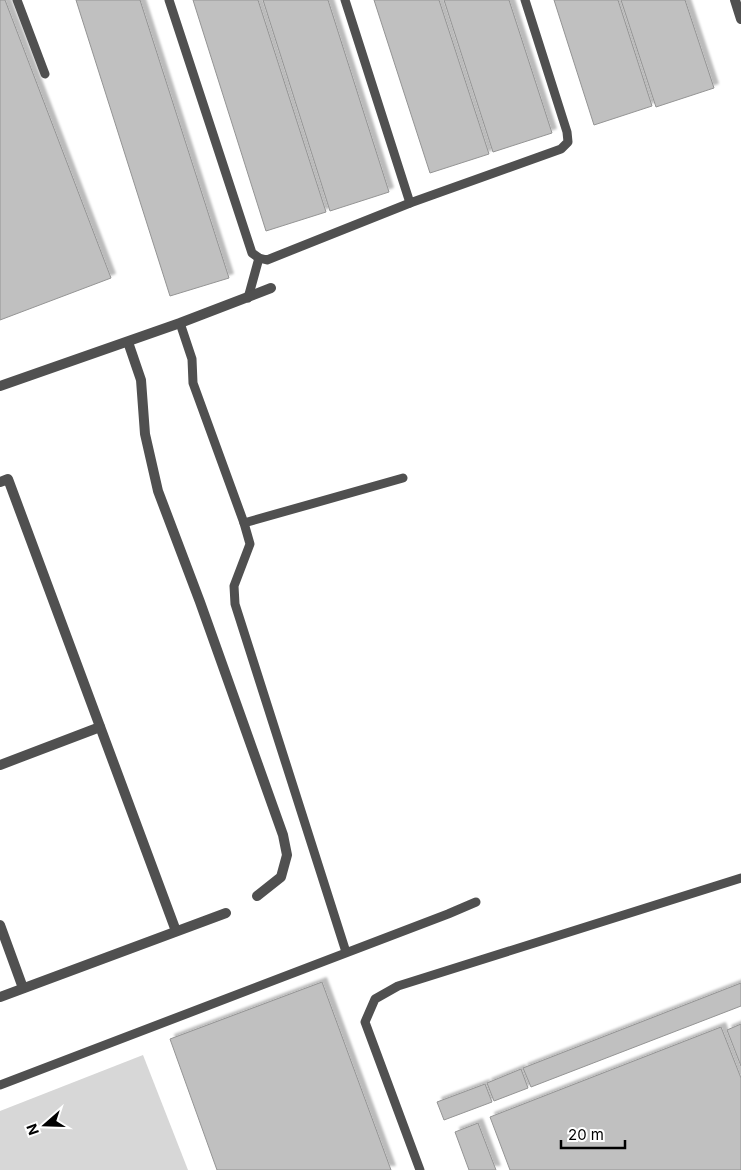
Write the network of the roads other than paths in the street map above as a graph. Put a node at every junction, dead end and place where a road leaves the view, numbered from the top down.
1 (17, 0) edge
2 (169, 0) edge
3 (345, 0) edge
4 (525, 0) edge
5 (735, 0) edge
6 (741, 19) edge
7 (45, 74) dead end
8 (410, 203) junction
9 (259, 258) junction
10 (271, 288) dead end
11 (248, 298) junction
12 (180, 323) junction
13 (128, 342) junction
14 (0, 386) edge
15 (403, 478) dead end
16 (0, 482) edge
17 (244, 523) junction
18 (100, 727) junction
19 (0, 765) edge
20 (741, 878) edge
21 (257, 896) dead end
22 (476, 902) dead end
23 (226, 913) dead end
24 (0, 925) edge
25 (176, 931) junction
26 (346, 952) junction
27 (23, 988) junction
28 (0, 997) edge
29 (0, 1085) edge
30 (420, 1170) edge

1 - 7 lane
2 - 9 lane
3 - 8 lane
4 - 8 lane
5 - 6 street
8 - 9 lane
9 - 11 lane
10 - 11 street
11 - 12 street
12 - 13 street
12 - 17 lane
13 - 14 street
13 - 21 street
15 - 17 lane
16 - 18 street
17 - 26 lane
18 - 19 street
18 - 25 street
20 - 30 lane
22 - 26 lane
23 - 25 street
24 - 27 street
25 - 27 street
26 - 29 lane
27 - 28 street

